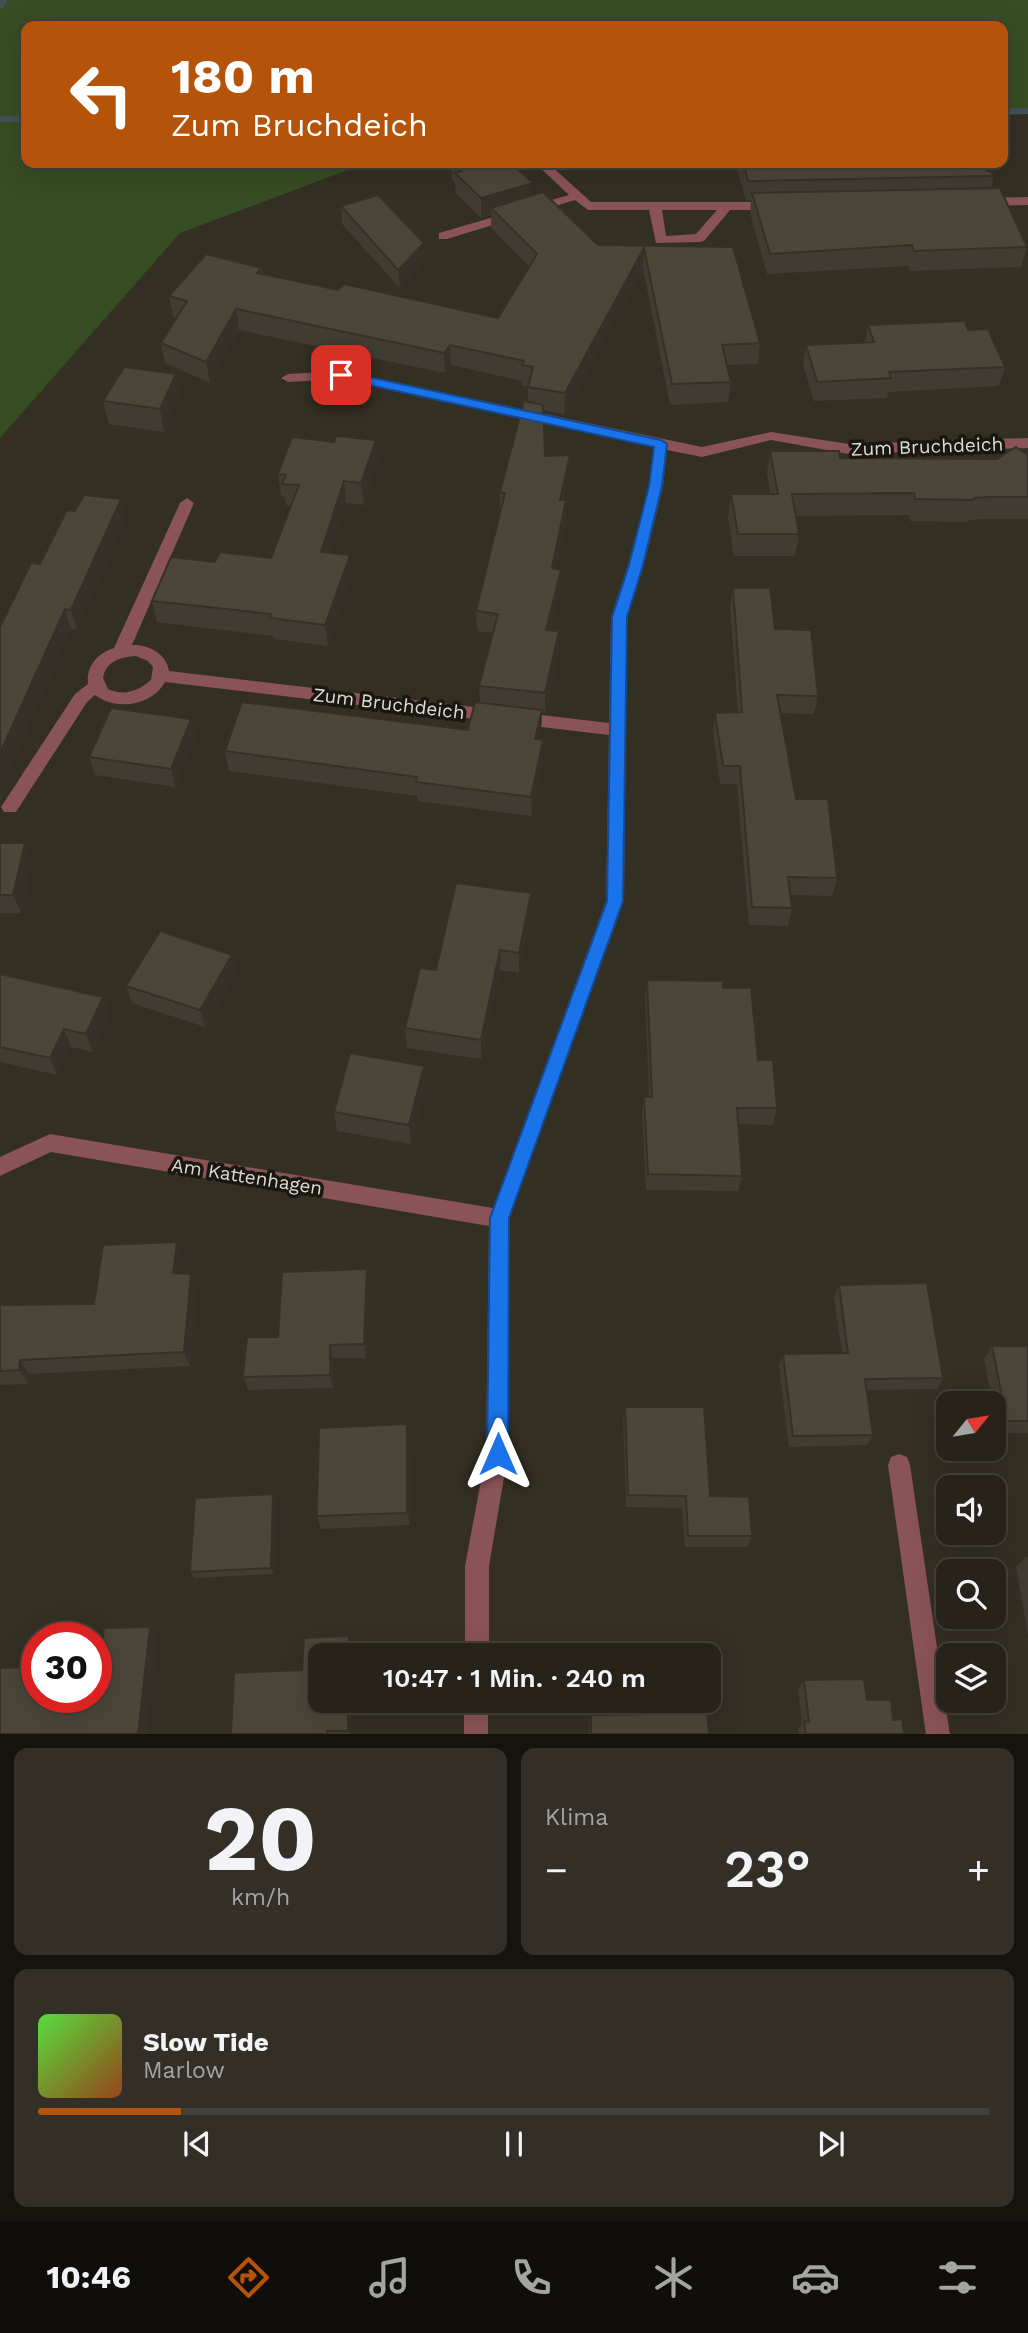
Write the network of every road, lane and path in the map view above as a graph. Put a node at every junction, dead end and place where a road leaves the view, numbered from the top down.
1 (546, 168) edge
2 (577, 196) junction
3 (1028, 201) edge
4 (973, 202) edge
5 (655, 206) junction
6 (781, 206) edge
7 (726, 207) junction
8 (443, 236) dead end
9 (288, 378) dead end
10 (1028, 443) edge
11 (661, 444) junction
12 (187, 503) dead end
13 (121, 651) junction
14 (162, 676) junction
15 (96, 686) junction
16 (616, 730) junction
17 (10, 807) dead end
18 (0, 1167) edge
19 (499, 1218) junction
20 (899, 1465) dead end
21 (477, 1643) edge
22 (476, 1713) edge
23 (476, 1734) edge
24 (938, 1734) edge

1 - 2 street
2 - 5 street
2 - 8 street
3 - 4 street
5 - 7 street
5 - 7 street
6 - 7 street
9 - 11 street, Zum Bruchdeich
10 - 11 street, Zum Bruchdeich
11 - 16 street
12 - 13 street
13 - 14 street
13 - 15 street
14 - 15 street
14 - 16 street, Zum Bruchdeich
15 - 17 street
16 - 19 street
18 - 19 street, Am Kattenhagen
19 - 21 street
20 - 24 street
22 - 23 street

